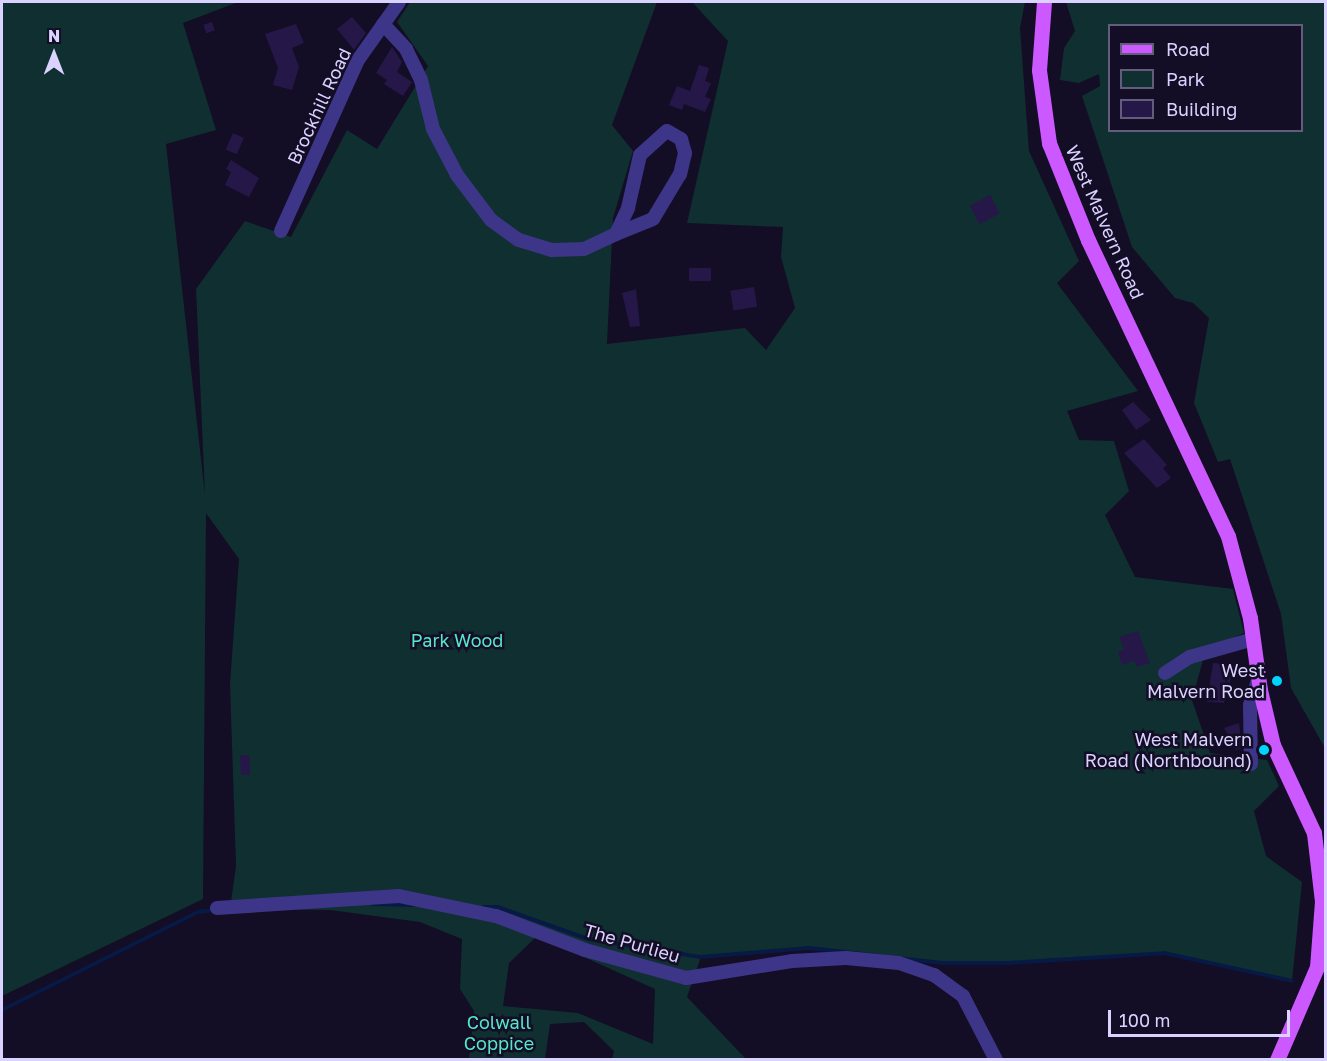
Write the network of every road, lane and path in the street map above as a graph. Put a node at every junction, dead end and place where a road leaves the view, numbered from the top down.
1 (399, 2) edge
2 (1044, 2) edge
3 (383, 24) junction
4 (281, 231) dead end
5 (616, 234) junction
6 (1253, 639) junction
7 (1166, 673) dead end
8 (1258, 678) junction
9 (1251, 764) dead end
10 (217, 908) dead end
11 (996, 1059) edge
12 (1276, 1059) edge

1 - 3 street, Brockhill Road
2 - 6 main road, West Malvern Road
3 - 4 street, Brockhill Road
3 - 5 street
5 - 5 street
6 - 7 street
6 - 8 main road, West Malvern Road
8 - 9 street
8 - 12 main road, West Malvern Road
10 - 11 street, The Purlieu

